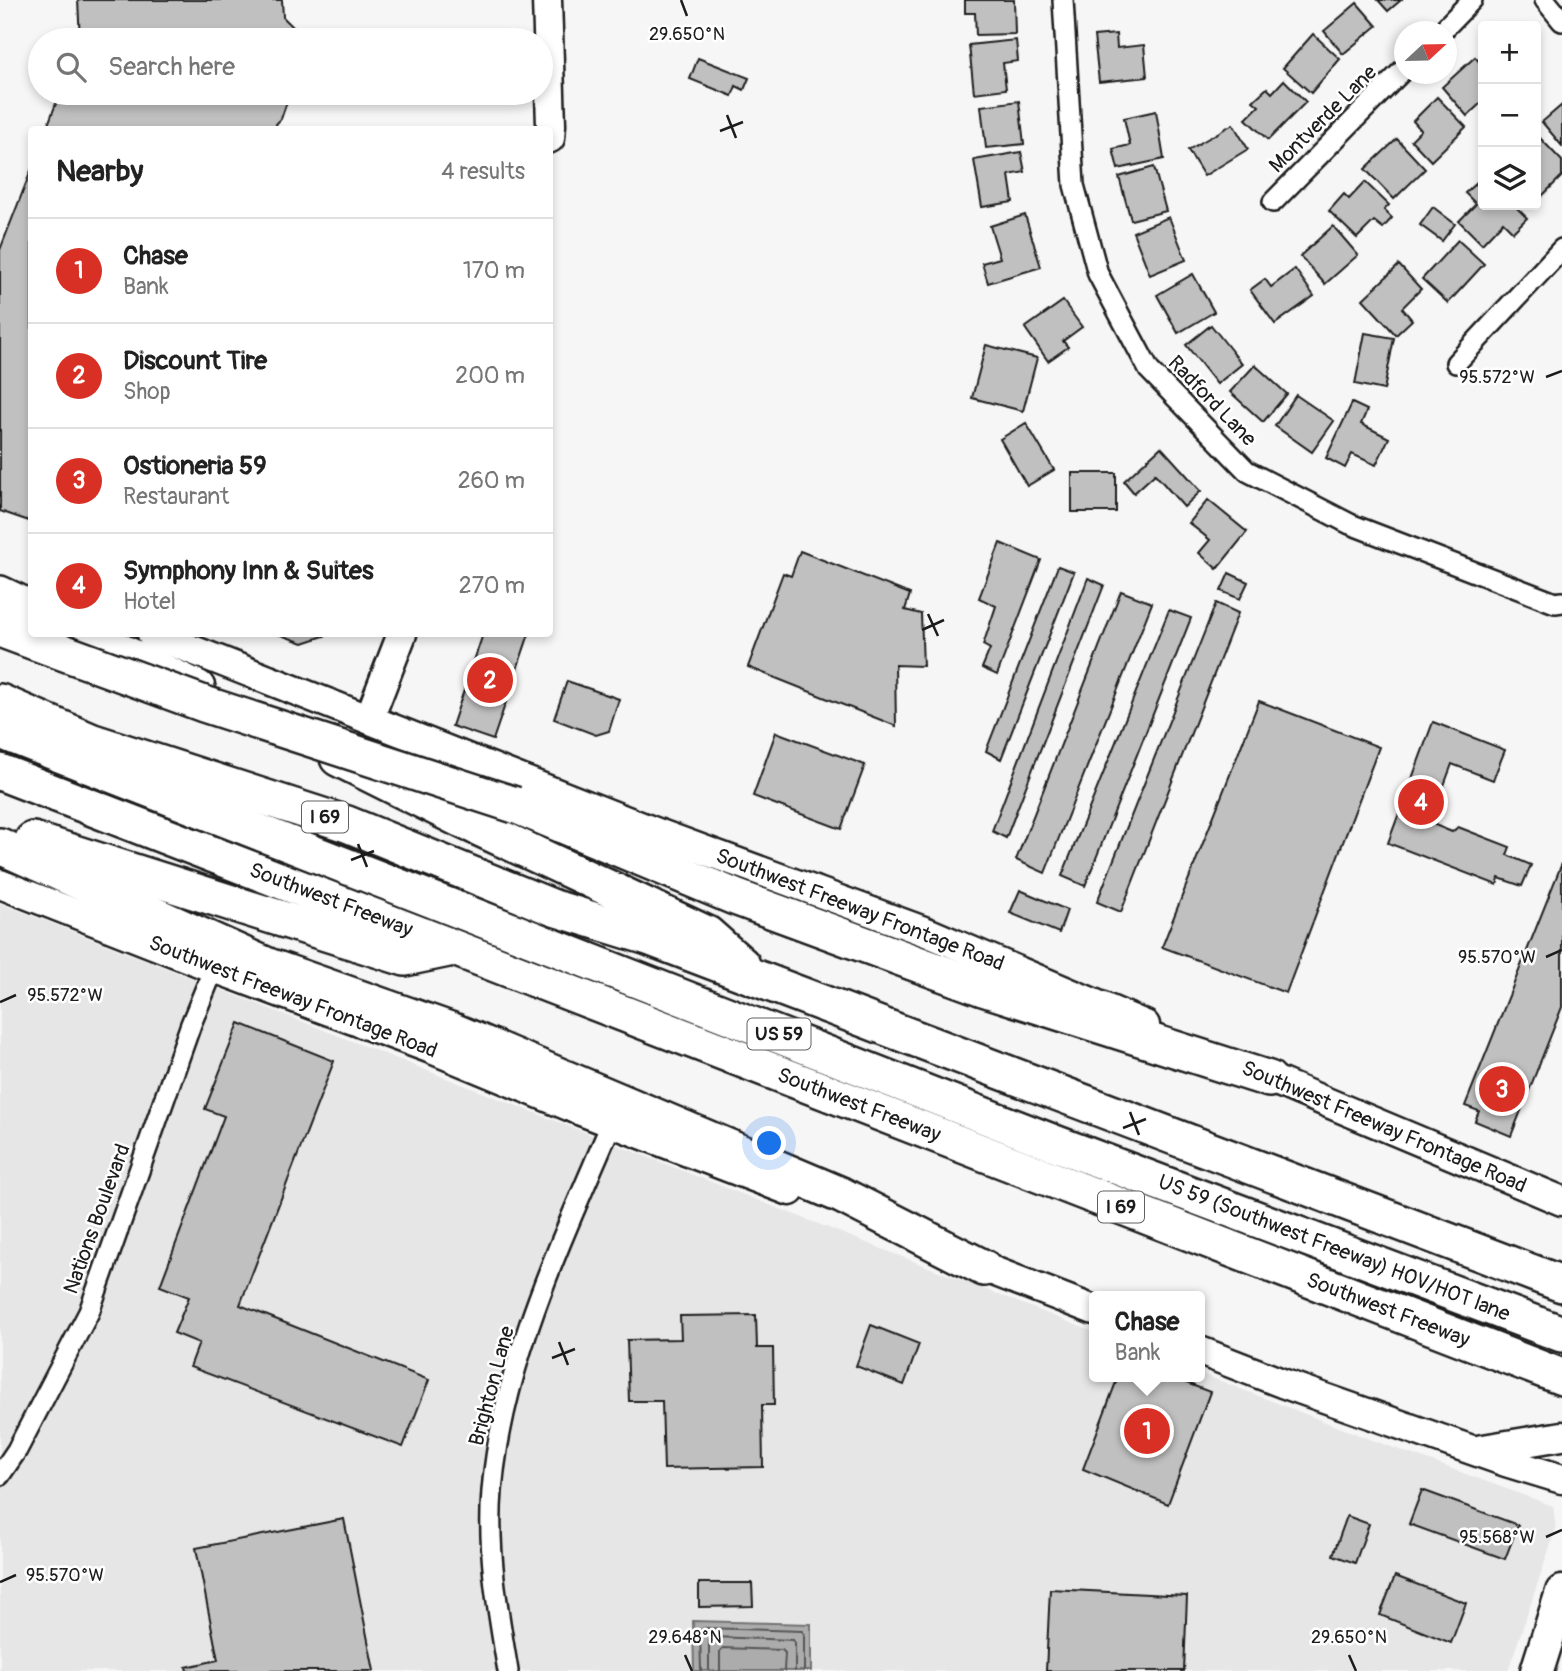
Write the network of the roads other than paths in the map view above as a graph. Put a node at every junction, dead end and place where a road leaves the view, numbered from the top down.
1 (547, 0) edge
2 (1472, 0) edge
3 (1545, 0) edge
4 (1068, 1) edge
5 (1452, 21) edge
6 (1562, 21) edge
7 (548, 28) edge
8 (1394, 80) edge
9 (550, 105) edge
10 (551, 126) edge
11 (1273, 202) dead end
12 (1562, 249) edge
13 (1456, 363) dead end
14 (0, 578) edge
15 (28, 588) edge
16 (0, 594) edge
17 (1559, 602) edge
18 (28, 621) edge
19 (28, 626) edge
20 (0, 629) edge
21 (57, 637) edge
22 (90, 637) edge
23 (160, 637) edge
24 (401, 637) edge
25 (0, 702) edge
26 (369, 719) junction
27 (4, 732) edge
28 (0, 772) edge
29 (0, 829) edge
30 (0, 846) edge
31 (0, 884) edge
32 (453, 947) junction
33 (214, 968) junction
34 (760, 981) junction
35 (1269, 1079) junction
36 (612, 1122) junction
37 (1562, 1201) edge
38 (984, 1268) junction
39 (1562, 1284) edge
40 (1089, 1308) edge
41 (1555, 1331) edge
42 (1205, 1353) edge
43 (1549, 1372) edge
44 (1562, 1436) edge
45 (1475, 1451) junction
46 (0, 1475) edge
47 (1562, 1479) edge
48 (1562, 1592) edge
49 (1539, 1669) edge
50 (508, 1671) edge

1 - 7 main road
2 - 5 street
3 - 6 street
4 - 17 street, Radford Lane
8 - 11 street, Montverde Lane
9 - 10 main road
12 - 13 street
14 - 15 main road
16 - 18 highway
19 - 20 highway
21 - 35 highway, bridge
22 - 34 highway
23 - 26 main road, Southwest Freeway Frontage Road
24 - 26 main road
25 - 34 highway, I 69
26 - 35 main road, Southwest Freeway Frontage Road
27 - 41 highway, US 59 (Southwest Freeway) HOV/HOT lane / US 59
28 - 32 highway, Southwest Freeway / I 69
29 - 32 highway
30 - 38 highway
31 - 33 main road, Southwest Freeway Frontage Road
32 - 43 highway, Southwest Freeway / I 69
33 - 36 main road, Southwest Freeway Frontage Road
33 - 46 street, Nations Boulevard
34 - 39 highway, I 69
35 - 37 main road, Southwest Freeway Frontage Road
36 - 38 main road, Southwest Freeway Frontage Road
36 - 50 street, Brighton Lane
38 - 40 main road, Southwest Freeway Frontage Road
42 - 45 main road
44 - 45 main road
45 - 47 main road
48 - 49 main road

